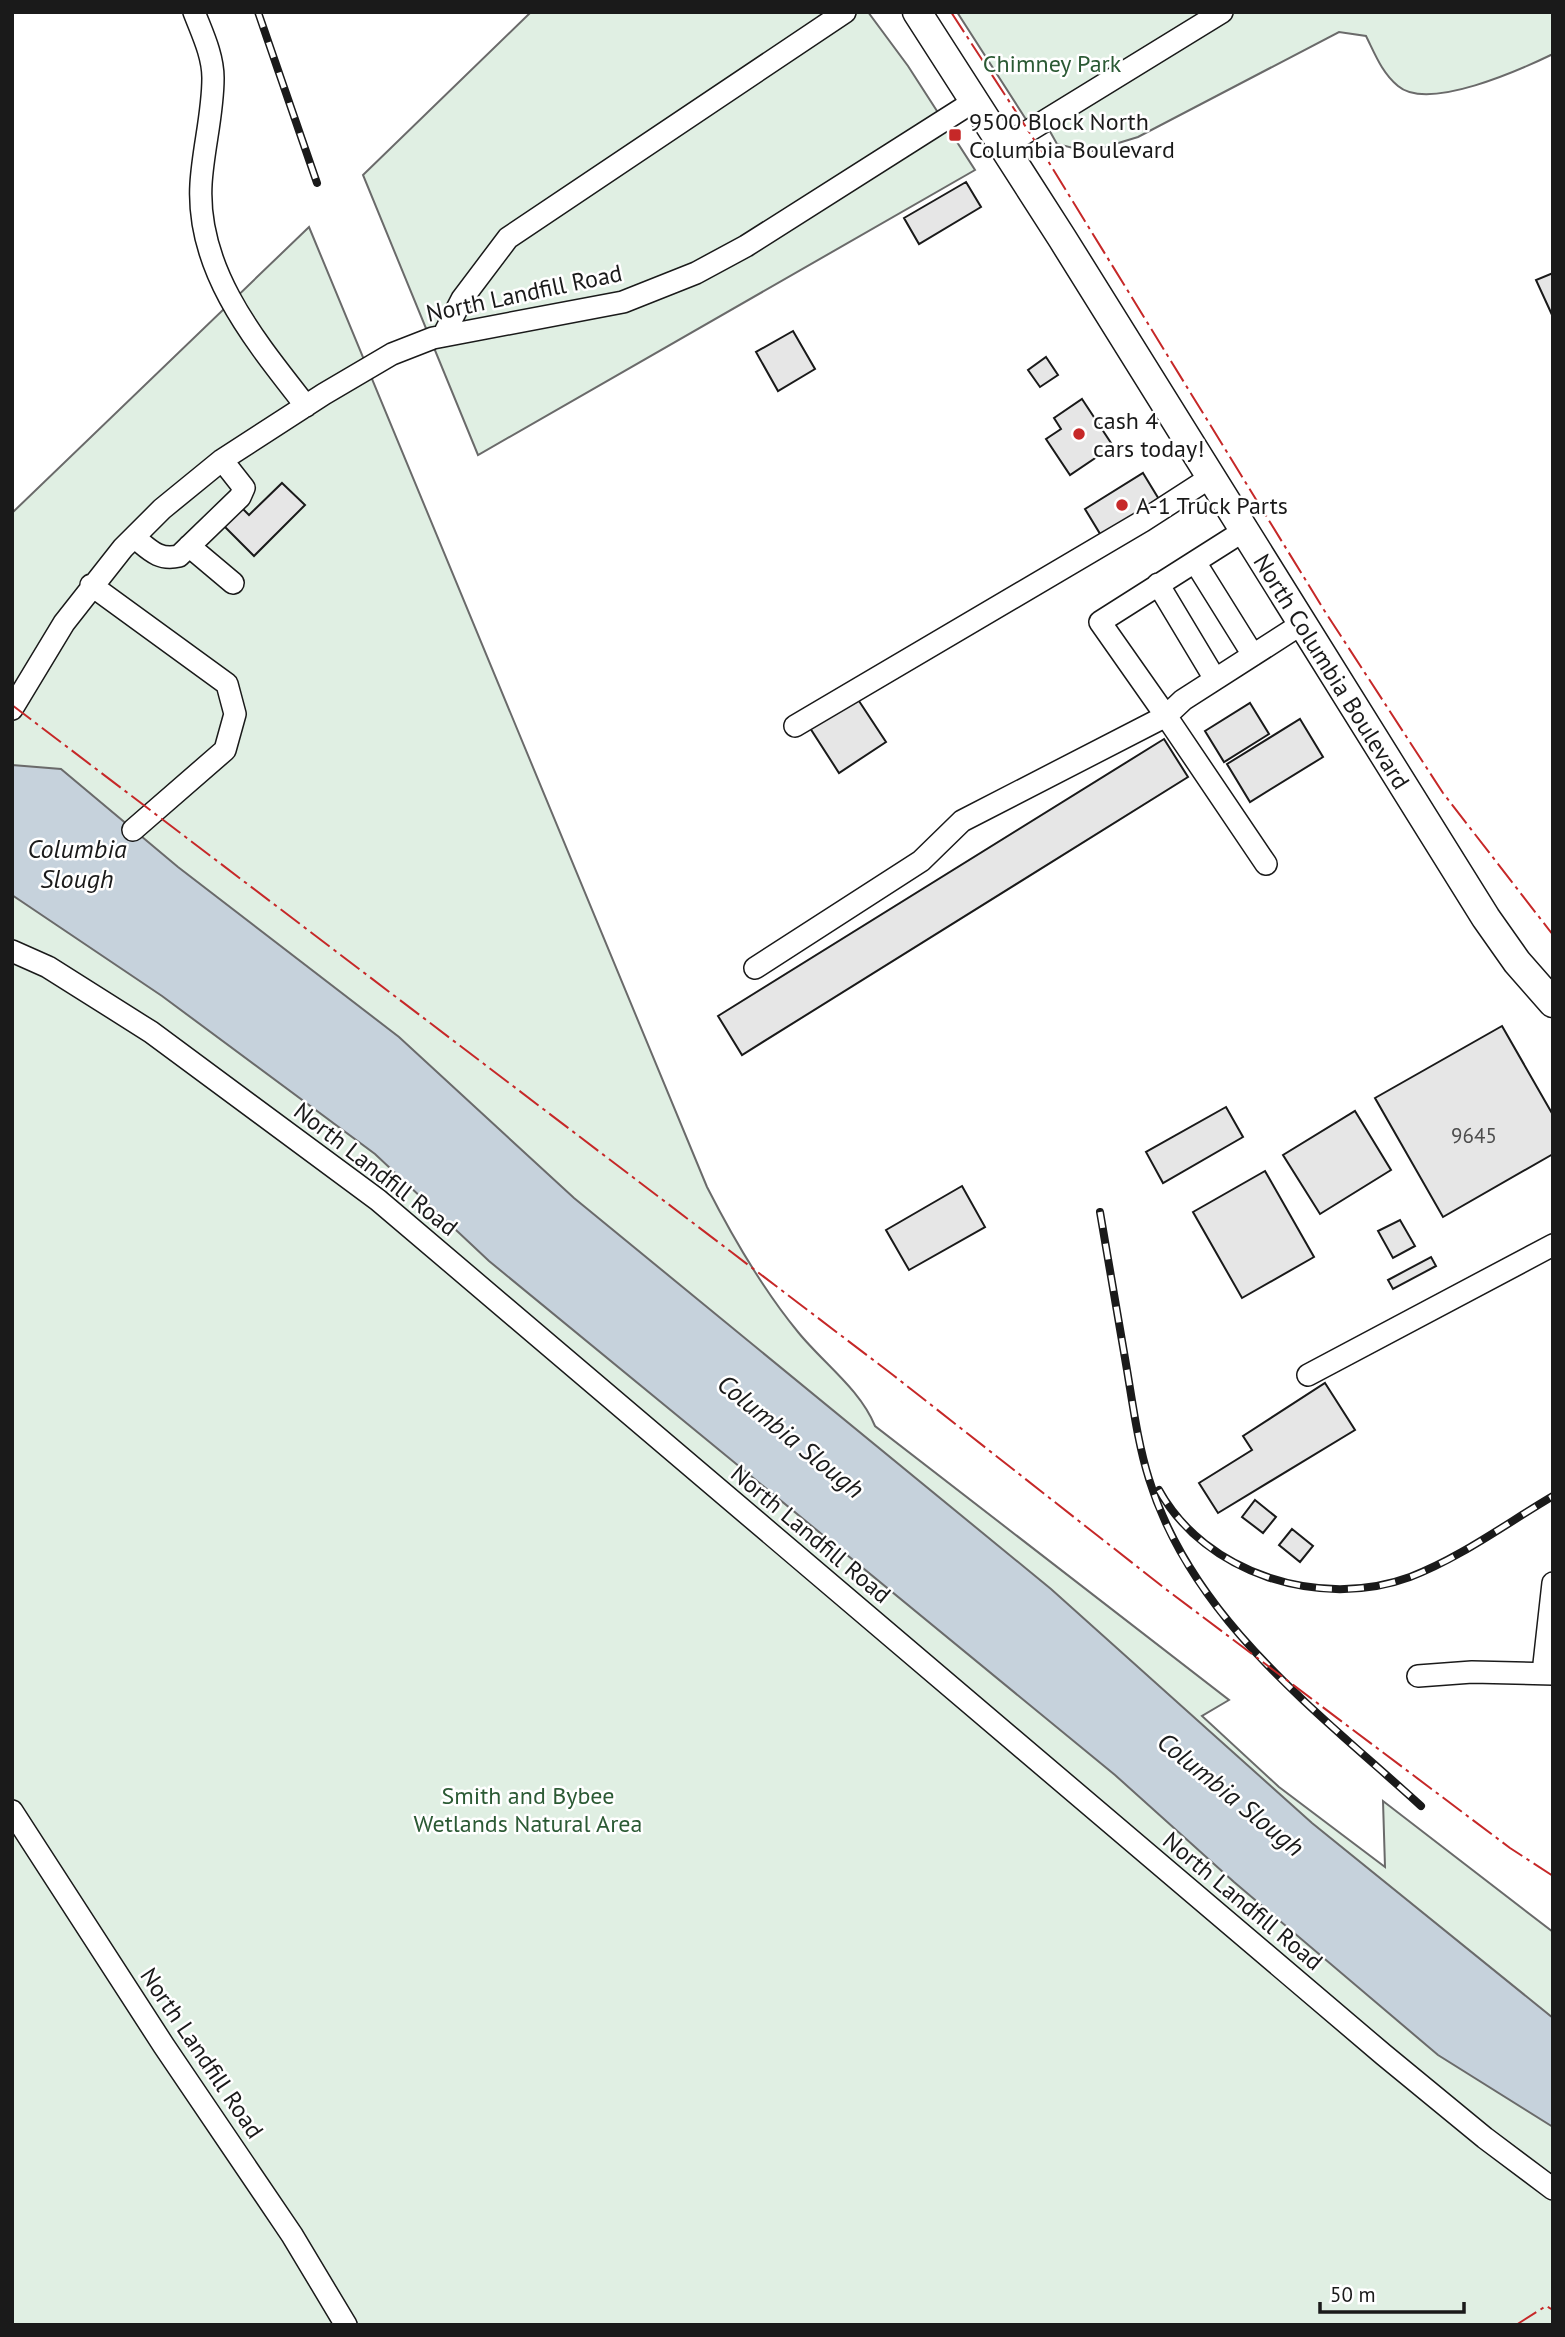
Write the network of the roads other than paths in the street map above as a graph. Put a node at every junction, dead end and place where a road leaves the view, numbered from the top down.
1 (194, 12) edge
2 (845, 12) edge
3 (917, 12) edge
4 (1222, 12) edge
5 (975, 100) junction
6 (1004, 146) junction
7 (443, 336) junction
8 (306, 405) junction
9 (222, 460) junction
10 (1212, 477) junction
11 (1245, 530) junction
12 (134, 537) junction
13 (189, 546) junction
14 (1195, 562) junction
15 (233, 583) dead end
16 (1158, 584) junction
17 (91, 585) junction
18 (1303, 623) junction
19 (1253, 655) junction
20 (1215, 679) junction
21 (12, 709) edge
22 (1167, 716) junction
23 (795, 726) dead end
24 (133, 830) dead end
25 (1266, 864) dead end
26 (12, 951) edge
27 (755, 968) dead end
28 (1553, 1003) edge
29 (1553, 1245) edge
30 (1307, 1375) dead end
31 (1553, 1583) edge
32 (1548, 1674) edge
33 (1418, 1676) dead end
34 (12, 1811) edge
35 (1553, 2189) edge
36 (346, 2325) edge

1 - 8 street
2 - 7 street
3 - 5 main road, North Columbia Boulevard
4 - 6 street
5 - 6 main road, North Columbia Boulevard
5 - 7 street, North Landfill Road
6 - 10 main road, North Columbia Boulevard
7 - 8 street, North Landfill Road
8 - 9 street, North Landfill Road
9 - 12 street, North Landfill Road
9 - 13 street
10 - 11 main road, North Columbia Boulevard
10 - 23 street
11 - 14 street
11 - 18 main road, North Columbia Boulevard
12 - 13 street
12 - 17 street, North Landfill Road
13 - 15 street
14 - 16 street
14 - 19 street
16 - 20 street
16 - 22 street
17 - 21 street, North Landfill Road
17 - 24 street
18 - 19 street
18 - 28 main road, North Columbia Boulevard
19 - 20 street
20 - 22 street
22 - 25 street
22 - 27 street
26 - 35 street, North Landfill Road
29 - 30 street
31 - 32 street
32 - 33 street
34 - 36 street, North Landfill Road

